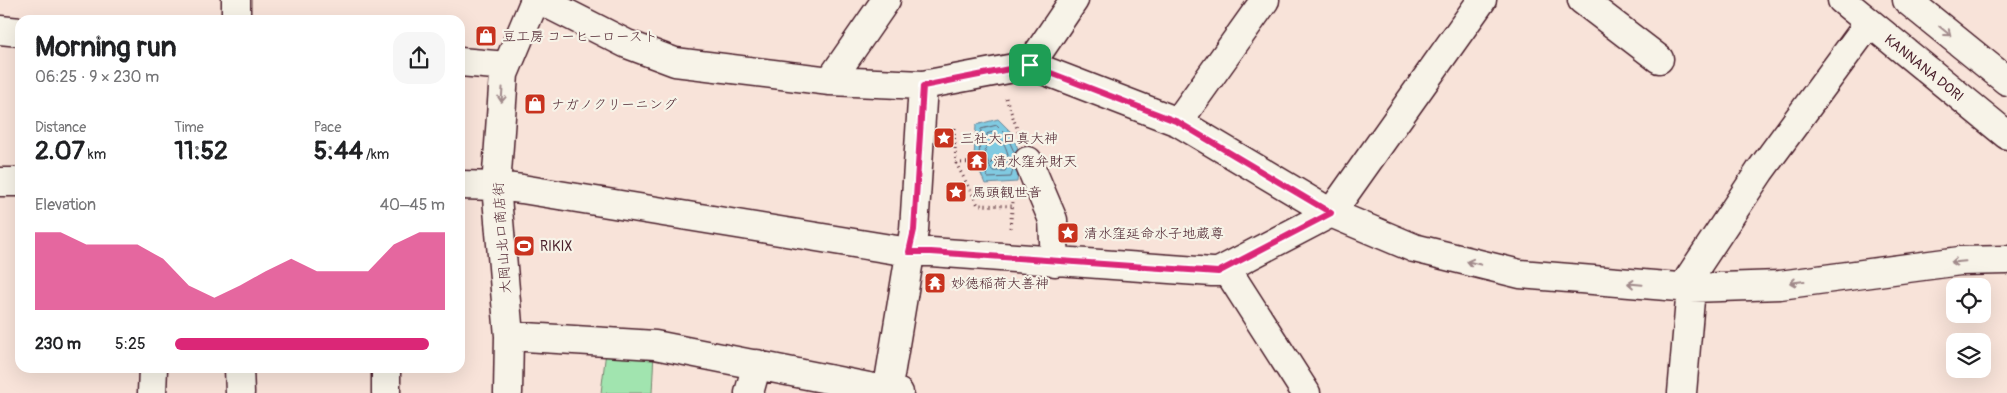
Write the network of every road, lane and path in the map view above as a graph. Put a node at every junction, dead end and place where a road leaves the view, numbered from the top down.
1 (236, 0) edge
2 (535, 0) edge
3 (540, 0) edge
4 (886, 0) edge
5 (1074, 0) edge
6 (1265, 0) edge
7 (1482, 0) edge
8 (1582, 0) edge
9 (1842, 0) edge
10 (1907, 0) edge
11 (236, 15) edge
12 (1869, 23) junction
13 (0, 30) edge
14 (15, 32) edge
15 (1659, 58) dead end
16 (465, 62) edge
17 (1030, 65) junction
18 (507, 66) junction
19 (830, 81) junction
20 (2007, 81) edge
21 (923, 86) junction
22 (1178, 122) junction
23 (954, 128) dead end
24 (2007, 135) edge
25 (1028, 161) dead end
26 (956, 163) junction
27 (974, 163) dead end
28 (0, 182) edge
29 (15, 182) edge
30 (465, 185) edge
31 (496, 186) junction
32 (1012, 206) dead end
33 (1331, 213) junction
34 (909, 252) junction
35 (2007, 260) edge
36 (1055, 262) junction
37 (1226, 268) junction
38 (1691, 288) junction
39 (509, 336) junction
40 (757, 364) junction
41 (153, 373) edge
42 (240, 373) edge
43 (386, 373) edge
44 (891, 392) edge
45 (152, 393) edge
46 (240, 393) edge
47 (386, 393) edge
48 (508, 393) edge
49 (749, 393) edge
50 (1306, 393) edge
51 (1682, 393) edge

1 - 11 street
2 - 18 street, 大岡山北口商店街
3 - 19 street
4 - 19 street
5 - 17 street
6 - 22 street
7 - 33 street
8 - 15 street
9 - 12 street, KANNANA DORI
10 -> 20 street
12 - 24 street, KANNANA DORI
12 - 38 street
13 - 14 street
16 - 18 street
17 - 21 street
17 - 22 street
18 -> 31 street, 大岡山北口商店街
19 - 21 street
21 - 34 street
22 - 33 street
23 - 26 path
25 - 36 street
26 - 27 path
26 - 32 path
28 - 29 street
30 - 31 street
31 - 34 street
31 - 39 street, 大岡山北口商店街
33 - 37 street
38 -> 33 street
34 - 36 street
34 - 44 street
35 -> 38 street
36 - 37 street
37 - 50 street
38 - 51 street
39 - 40 street
39 - 48 street, 大岡山北口商店街
40 - 44 street
40 - 49 street
41 - 45 street
42 - 46 street
43 - 47 street

